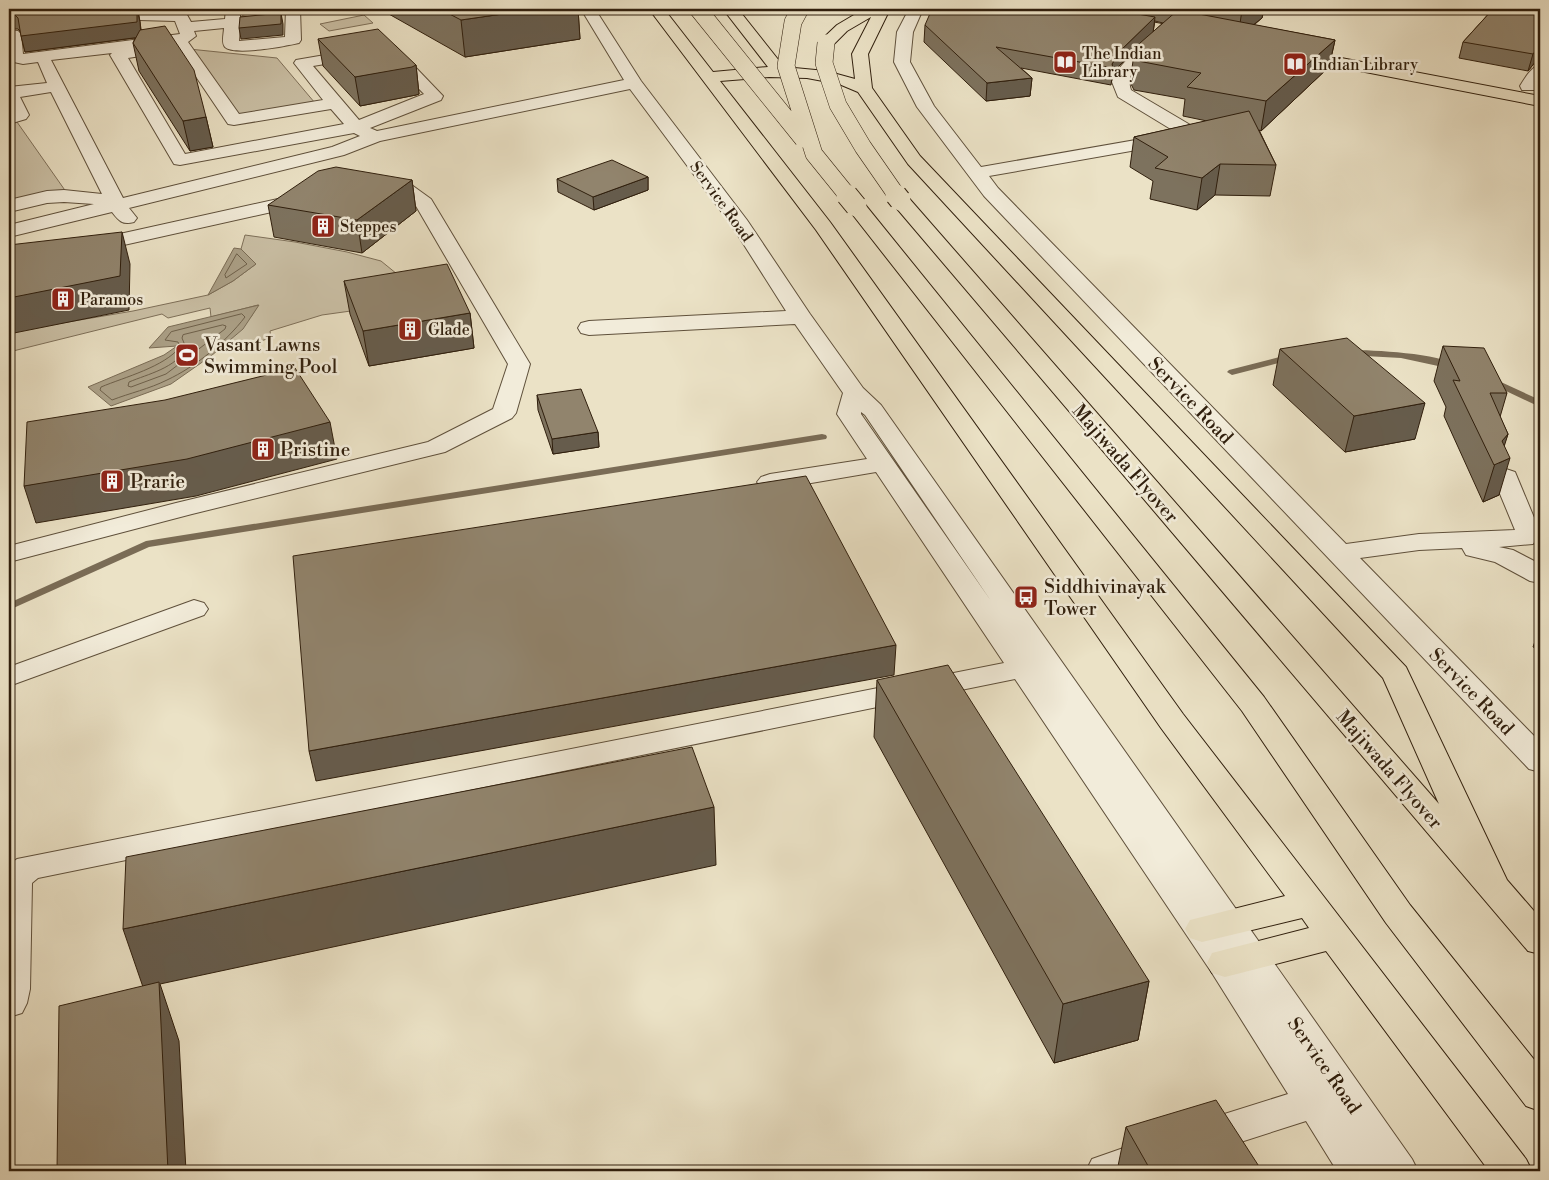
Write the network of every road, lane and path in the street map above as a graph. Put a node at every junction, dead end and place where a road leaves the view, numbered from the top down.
1 (140, 9) edge
2 (588, 9) edge
3 (656, 9) edge
4 (698, 9) edge
5 (730, 9) edge
6 (800, 9) edge
7 (874, 9) edge
8 (883, 9) edge
9 (916, 9) edge
10 (1057, 9) edge
11 (1121, 9) edge
12 (292, 13) edge
13 (834, 15) dead end
14 (232, 16) edge
15 (185, 27) junction
16 (1171, 30) junction
17 (32, 32) edge
18 (11, 34) edge
19 (826, 43) junction
20 (45, 62) dead end
21 (778, 70) junction
22 (1540, 70) edge
23 (709, 77) junction
24 (634, 82) junction
25 (57, 86) junction
26 (1534, 87) edge
27 (864, 88) junction
28 (9, 93) edge
29 (1540, 101) edge
30 (335, 102) junction
31 (9, 120) edge
32 (356, 128) junction
33 (375, 137) junction
34 (814, 154) junction
35 (976, 174) junction
36 (363, 190) edge
37 (327, 194) edge
38 (115, 203) junction
39 (9, 206) edge
40 (9, 231) edge
41 (139, 236) junction
42 (74, 251) edge
43 (801, 317) junction
44 (589, 328) dead end
45 (855, 393) junction
46 (882, 464) junction
47 (1506, 477) edge
48 (744, 486) edge
49 (9, 554) edge
50 (1346, 560) junction
51 (1540, 575) edge
52 (194, 609) dead end
53 (1036, 666) junction
54 (9, 677) edge
55 (1540, 761) edge
56 (1493, 887) junction
57 (1310, 903) junction
58 (1215, 926) junction
59 (1334, 935) junction
60 (1540, 941) edge
61 (1238, 960) junction
62 (9, 1003) edge
63 (1540, 1095) edge
64 (1329, 1097) junction
65 (1106, 1171) edge
66 (1359, 1171) edge
67 (1398, 1171) edge
68 (1512, 1171) edge

1 - 15 street
2 - 24 street, Service Road
3 - 23 main road
4 - 34 main road, bridge
5 - 21 main road
6 - 34 main road, bridge
7 - 19 main road
8 - 27 main road
9 - 35 street, Service Road
10 - 16 main road
11 - 16 main road
12 - 14 street
12 - 14 street
13 - 19 main road, Majiwada Flyover
14 - 15 street
15 - 18 street
16 - 35 street
17 - 18 street
19 - 56 main road, Majiwada Flyover, bridge
20 - 25 street
21 - 23 main road
21 - 27 main road
22 - 26 street
23 - 57 main road
24 - 33 street
24 - 43 street, Service Road
25 - 28 street
25 - 38 street
26 - 29 main road
27 - 56 main road
28 - 31 street
30 - 32 street
30 - 32 street
30 - 32 street
32 - 33 street
33 - 38 street
34 - 63 main road, bridge
35 - 50 street, Service Road
36 - 49 street
37 - 41 street
38 - 39 street
38 - 40 street
38 - 41 street
41 - 42 street
43 - 44 street
43 - 45 street, Service Road
45 - 46 street, Service Road
45 - 53 street, Service Road
46 - 48 street
46 - 53 street, Service Road
47 - 50 street
50 - 51 street
50 - 55 street, Service Road
52 - 54 street
53 - 58 street, Service Road
53 - 62 street
56 - 60 main road, Majiwada Flyover
57 - 58 main road
57 - 59 main road
58 - 61 street, Service Road
59 - 61 main road
59 - 68 main road
61 - 64 street, Service Road
64 - 65 street
64 - 66 street, Service Road
64 - 67 street, Service Road

